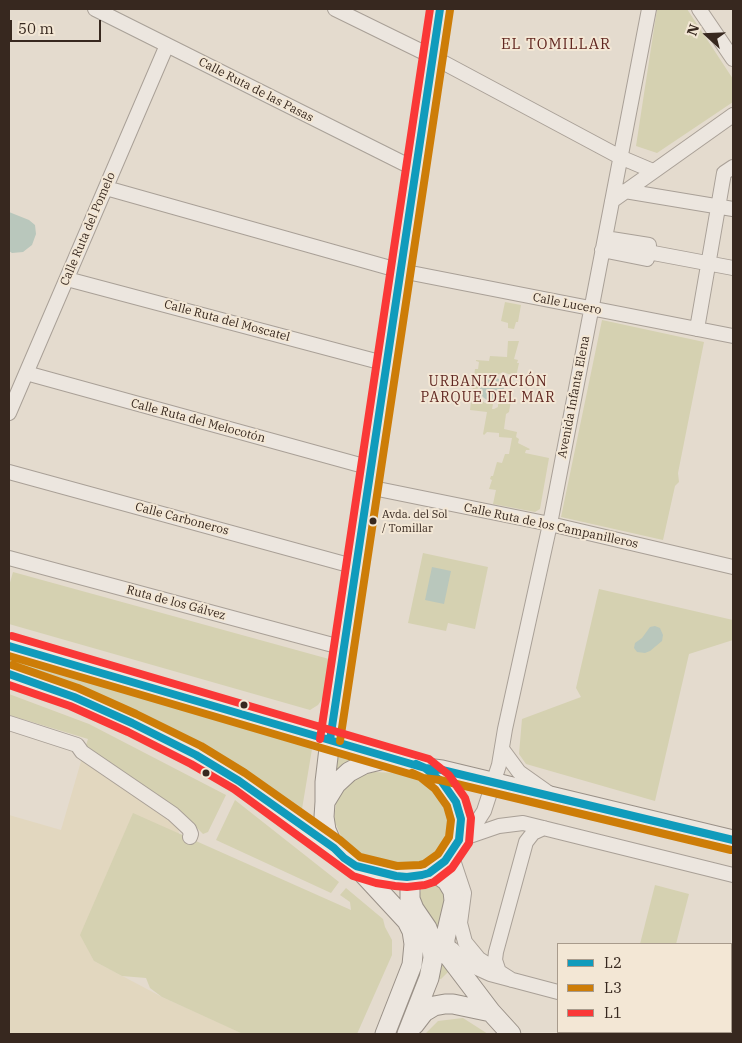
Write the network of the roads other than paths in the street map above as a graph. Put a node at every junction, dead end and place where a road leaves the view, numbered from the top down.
1 (95, 9) edge
2 (335, 9) edge
3 (440, 9) edge
4 (649, 9) edge
5 (699, 9) edge
6 (167, 46) junction
7 (433, 58) junction
8 (733, 59) edge
9 (733, 115) edge
10 (620, 157) junction
11 (733, 167) edge
12 (418, 170) junction
13 (654, 170) junction
14 (106, 188) junction
15 (625, 191) junction
16 (612, 200) junction
17 (719, 206) junction
18 (733, 209) edge
19 (603, 244) junction
20 (708, 262) junction
21 (733, 268) edge
22 (401, 271) junction
23 (67, 279) junction
24 (592, 309) junction
25 (697, 329) junction
26 (733, 336) edge
27 (387, 364) junction
28 (26, 373) junction
29 (9, 413) edge
30 (9, 472) edge
31 (370, 477) junction
32 (550, 524) junction
33 (9, 558) edge
34 (356, 567) junction
35 (733, 567) edge
36 (9, 646) edge
37 (344, 648) junction
38 (9, 674) edge
39 (9, 723) edge
40 (330, 740) junction
41 (502, 749) junction
42 (390, 758) junction
43 (425, 768) junction
44 (494, 783) junction
45 (554, 797) junction
46 (325, 802) junction
47 (544, 828) junction
48 (190, 837) dead end
49 (733, 840) edge
50 (456, 846) junction
51 (334, 848) junction
52 (356, 866) junction
53 (422, 875) junction
54 (733, 875) edge
55 (445, 939) junction
56 (499, 972) junction
57 (512, 980) junction
58 (557, 992) edge
59 (491, 1012) junction
60 (384, 1034) edge
61 (407, 1034) edge
62 (511, 1034) edge

1 - 6 street, Calle Ruta de las Pasas
2 - 7 street
3 - 7 street
4 - 10 street, Avenida Infanta Elena
5 - 8 street
6 - 12 street, Calle Ruta de las Pasas
6 - 14 street, Calle Ruta del Pomelo
7 - 10 street
7 - 12 street
9 - 13 street
10 - 13 street
10 - 16 street, Avenida Infanta Elena
11 - 17 street
12 - 22 street
13 - 15 street
14 - 22 street, Calle Lucero
14 - 23 street, Calle Ruta del Pomelo
15 - 16 street
15 - 17 street
16 - 19 street, Avenida Infanta Elena
17 - 18 street
17 - 20 street
19 - 20 street
19 - 24 street, Avenida Infanta Elena
20 - 21 street
20 - 25 street
22 - 24 street, Calle Lucero
22 - 27 street
23 - 27 street, Calle Ruta del Moscatel
23 - 28 street, Calle Ruta del Pomelo
24 - 25 street, Calle Lucero
24 - 32 street, Avenida Infanta Elena
25 - 26 street, Calle Lucero
27 - 31 street
28 - 29 street, Calle Ruta del Pomelo
28 - 31 street, Calle Ruta del Melocotón
30 - 34 street, Calle Carboneros
31 - 32 street, Calle Ruta de los Campanilleros
31 - 34 street
32 - 35 street, Calle Ruta de los Campanilleros
32 - 41 street, Avenida Infanta Elena
33 - 37 street, Ruta de los Gálvez
34 - 37 street
36 - 40 street
37 - 40 street
38 - 51 street
39 - 48 street
40 - 42 street
40 - 46 street
41 - 44 street, Avenida Infanta Elena
41 - 45 street
42 - 43 street
42 - 46 street
43 - 44 street
43 - 50 street
44 - 45 street
44 - 50 street, Avenida Infanta Elena
45 - 49 street
46 - 51 street
47 - 50 street
47 - 54 street
47 - 56 street
50 - 53 street
50 - 56 street
51 - 52 street
52 - 53 street
52 - 60 street
53 - 55 street
53 - 61 street
55 - 57 street
55 - 59 street
56 - 57 street
57 - 58 street
59 - 61 street
59 - 62 street

